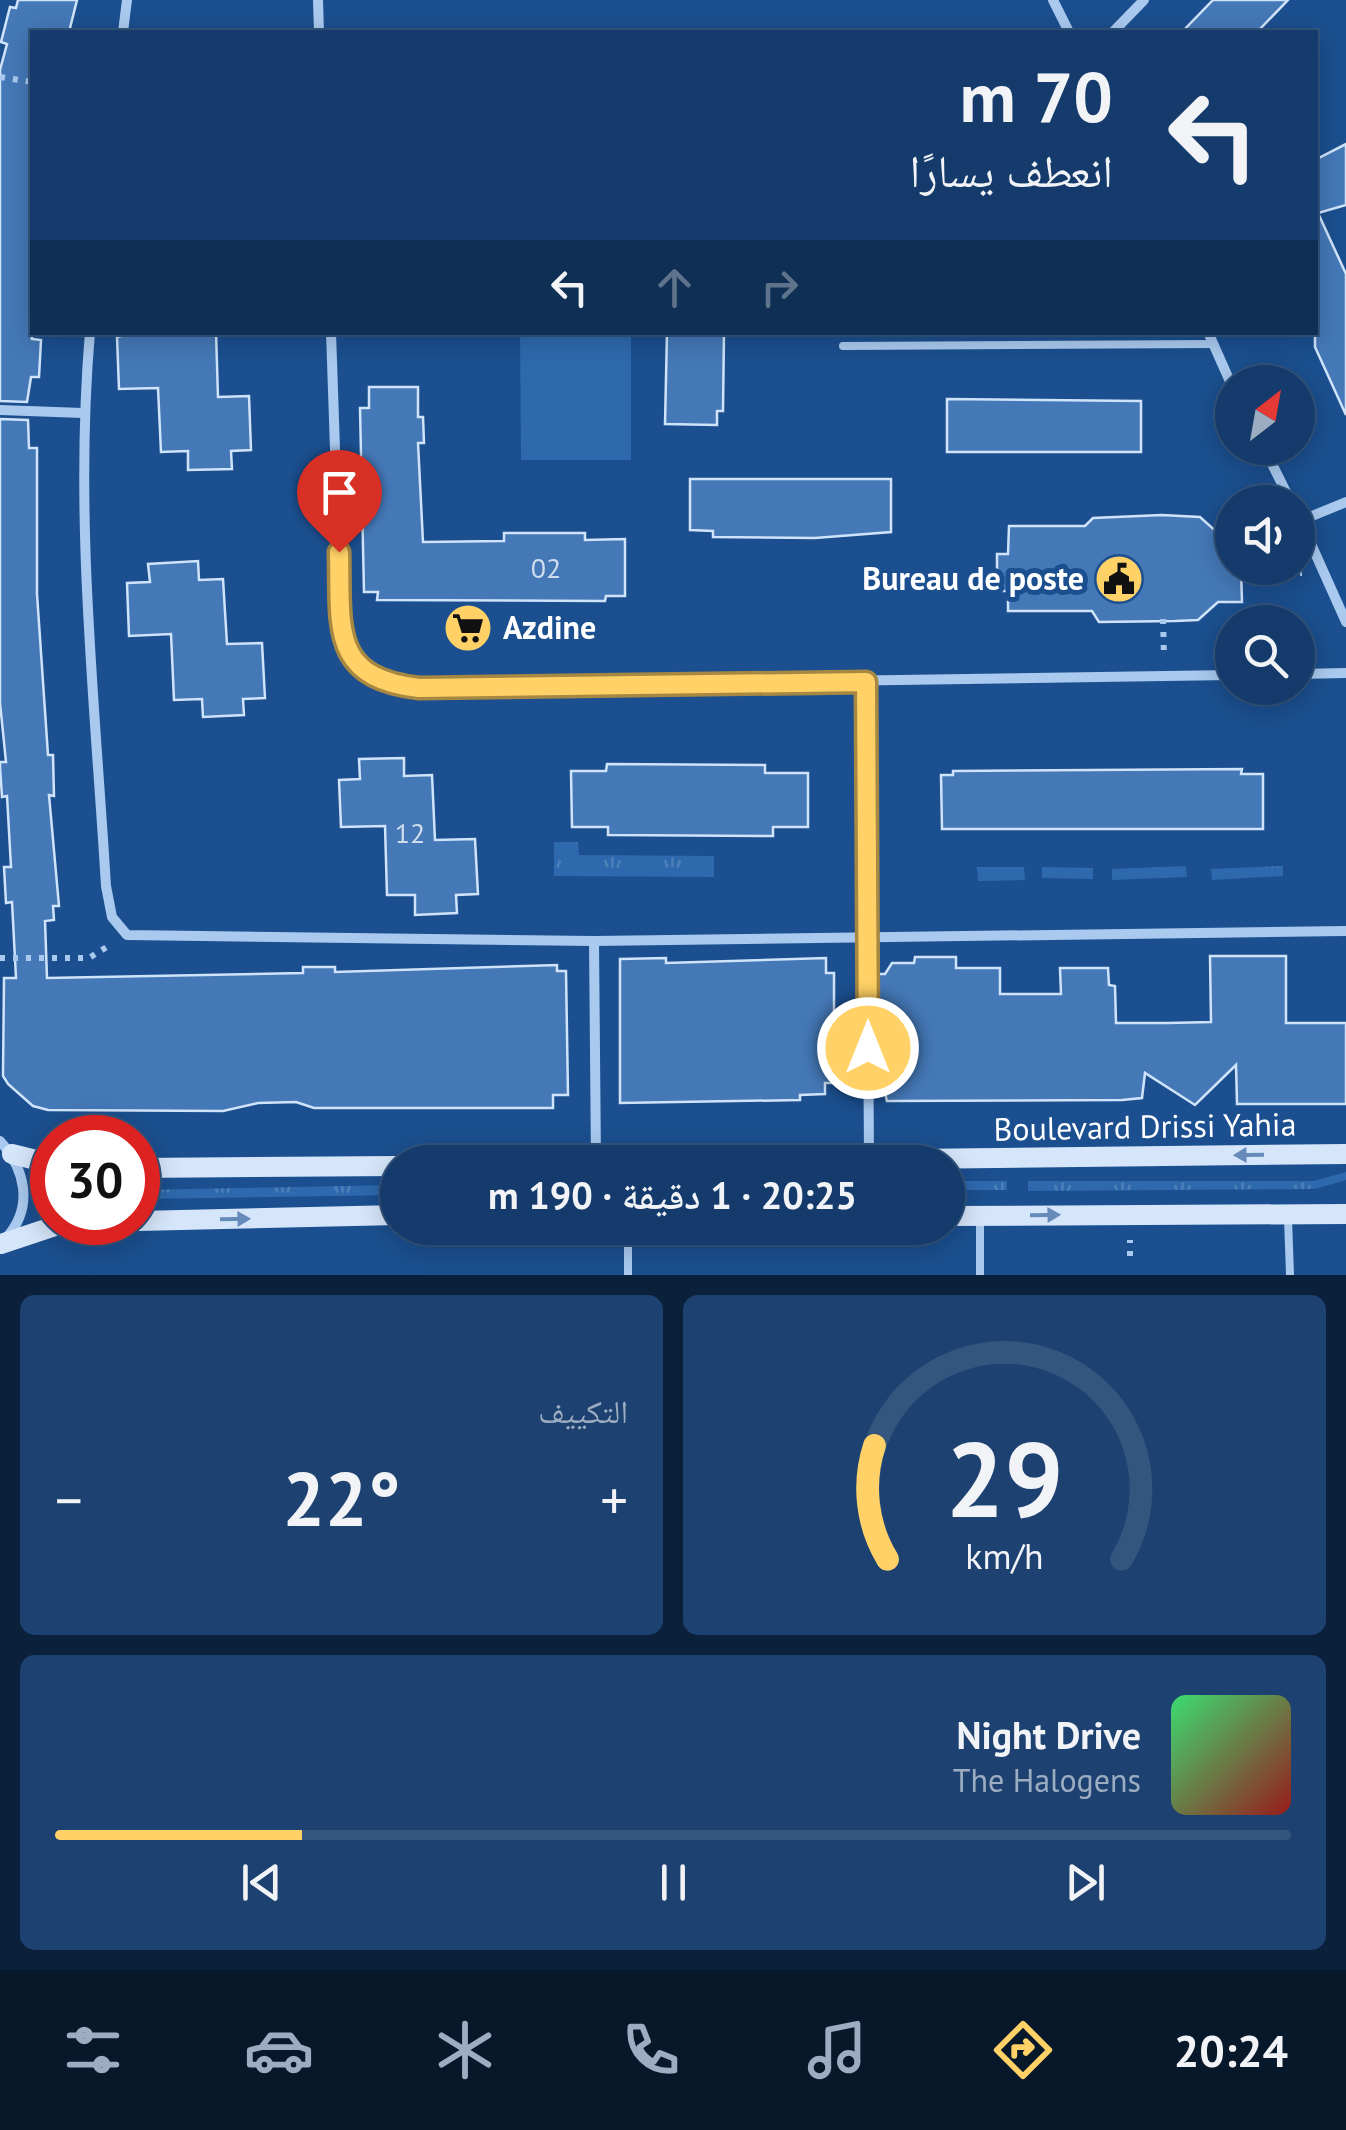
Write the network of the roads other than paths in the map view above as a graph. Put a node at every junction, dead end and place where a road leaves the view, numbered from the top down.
1 (127, 0) edge
2 (318, 0) edge
3 (1053, 0) edge
4 (1144, 0) edge
5 (123, 30) edge
6 (320, 30) edge
7 (1067, 30) edge
8 (1115, 30) edge
9 (90, 335) edge
10 (330, 335) edge
11 (1210, 335) edge
12 (1214, 344) junction
13 (843, 346) dead end
14 (1223, 365) edge
15 (0, 410) edge
16 (83, 413) junction
17 (1346, 502) edge
18 (1315, 513) edge
19 (1315, 554) edge
20 (1343, 610) edge
21 (1346, 622) edge
22 (1346, 673) edge
23 (1315, 674) edge
24 (1215, 676) edge
25 (866, 682) junction
26 (1346, 930) edge
27 (868, 937) junction
28 (594, 941) junction
29 (596, 1145) edge
30 (869, 1145) edge
31 (6, 1147) edge
32 (1346, 1154) edge
33 (30, 1156) edge
34 (965, 1159) edge
35 (380, 1166) edge
36 (160, 1168) edge
37 (1346, 1200) edge
38 (1288, 1214) junction
39 (1320, 1214) junction
40 (1346, 1214) edge
41 (380, 1215) edge
42 (965, 1216) edge
43 (980, 1216) junction
44 (160, 1220) edge
45 (30, 1235) edge
46 (0, 1245) edge
47 (628, 1245) edge
48 (628, 1275) edge
49 (980, 1275) edge
50 (1290, 1275) edge

1 - 5 street
2 - 6 street
3 - 7 street
4 - 8 street
9 - 16 street
10 - 25 street
11 - 12 street
12 - 13 lane
12 - 14 street
15 - 16 street
16 - 28 street
17 - 18 street
19 - 20 street
20 - 21 street
22 - 23 street
24 - 25 street
25 - 27 street
26 - 27 street
27 - 28 street
27 - 30 street
28 - 29 street
31 - 33 main road
31 - 46 street
32 -> 34 main road, Boulevard Drissi Yahia
35 - 36 main road
37 - 39 street
38 - 39 main road
43 -> 38 main road
38 - 50 lane
39 - 40 main road
44 -> 41 main road
42 - 43 main road
43 - 49 lane
45 - 46 main road
47 - 48 lane

